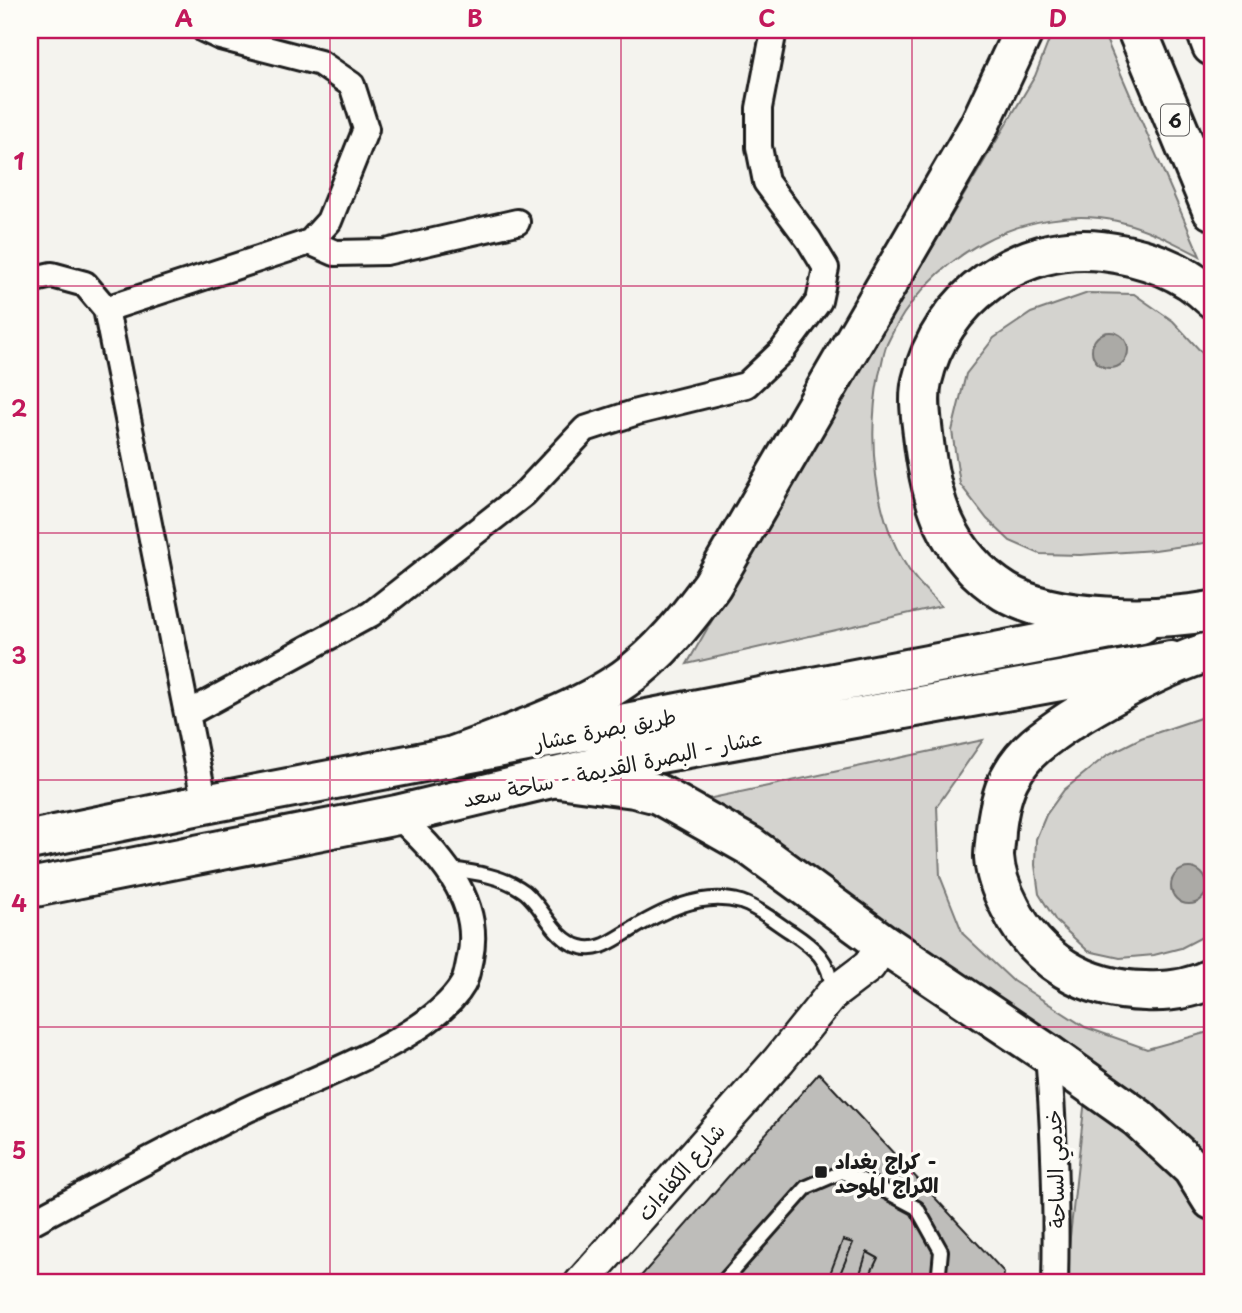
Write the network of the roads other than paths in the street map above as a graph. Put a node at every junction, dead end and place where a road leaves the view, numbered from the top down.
1 (205, 30) edge
2 (774, 30) edge
3 (1024, 30) edge
4 (1137, 30) edge
5 (1206, 30) edge
6 (1212, 46) edge
7 (1212, 210) edge
8 (517, 222) dead end
9 (310, 242) junction
10 (30, 280) edge
11 (1212, 298) edge
12 (106, 309) junction
13 (1197, 614) edge
14 (1204, 654) edge
15 (187, 714) junction
16 (448, 758) junction
17 (551, 777) junction
18 (205, 804) junction
19 (397, 815) junction
20 (30, 840) edge
21 (449, 869) junction
22 (30, 888) edge
23 (884, 944) junction
24 (1212, 978) edge
25 (832, 994) junction
26 (1048, 1054) junction
27 (1212, 1200) edge
28 (30, 1223) edge
29 (581, 1283) edge
30 (722, 1283) edge
31 (938, 1283) edge
32 (1055, 1283) edge

1 - 9 street
2 - 15 street
3 - 16 main road
4 - 7 main road, 6
5 - 6 main road
8 - 9 street
9 - 12 street
10 - 12 street
11 - 13 main road
12 - 15 street
13 - 16 main road, طريق بصرة عشار
14 - 17 main road, عشار - البصرة القديمة - ساحة سعد
14 - 24 main road
15 - 18 street
16 - 18 main road, طريق بصرة عشار
17 - 19 main road, عشار - البصرة القديمة - ساحة سعد
17 - 23 main road
18 - 20 main road, طريق بصرة عشار
19 - 21 street
19 - 22 main road, عشار - البصرة القديمة - ساحة سعد
21 - 25 lane
21 - 28 street
23 - 25 street, شارع الكفاءات
23 - 26 main road
25 - 29 street, شارع الكفاءات
26 - 27 main road
26 - 32 street, خدمي الساحة
30 - 31 lane

